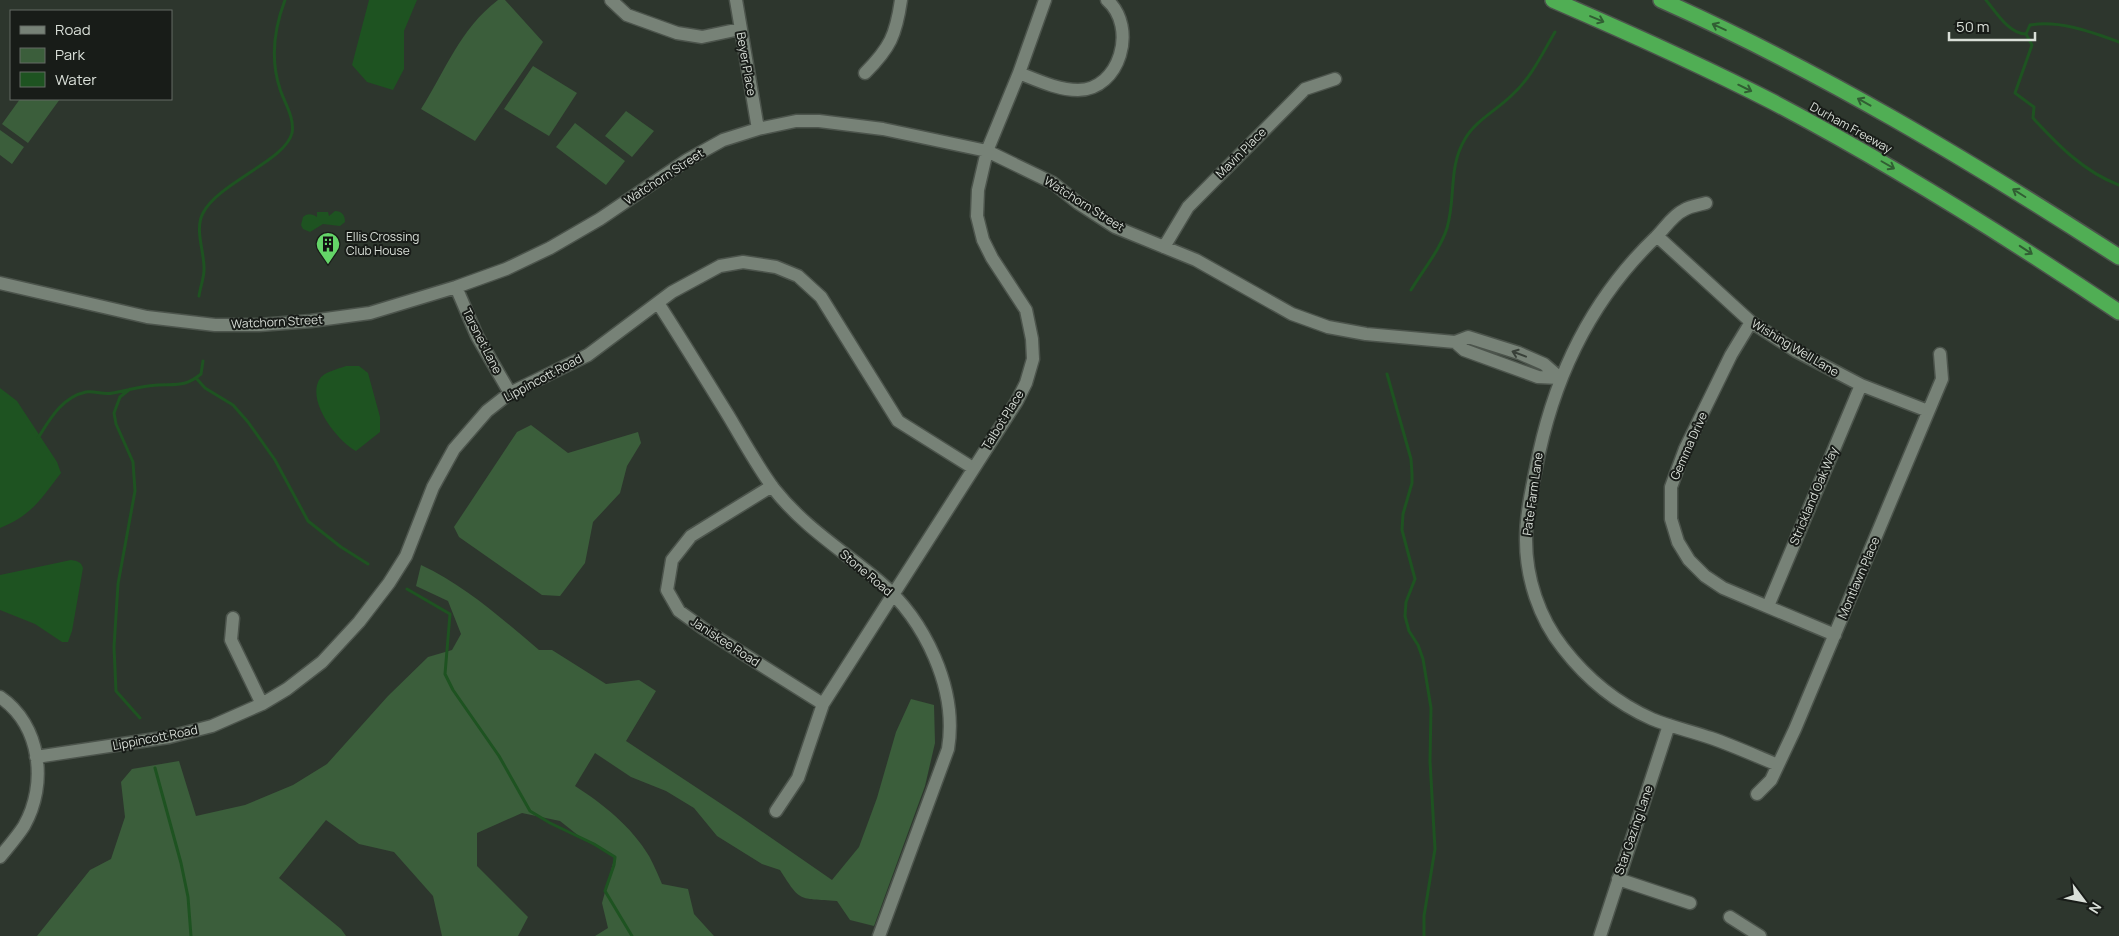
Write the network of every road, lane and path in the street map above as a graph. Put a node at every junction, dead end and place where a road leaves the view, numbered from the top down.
1 (611, 0) edge
2 (736, 0) edge
3 (901, 0) edge
4 (1045, 0) edge
5 (1107, 0) edge
6 (1553, 0) edge
7 (1661, 0) edge
8 (740, 29) junction
9 (865, 73) dead end
10 (1019, 73) junction
11 (1335, 79) dead end
12 (758, 129) junction
13 (987, 151) junction
14 (1706, 203) dead end
15 (1657, 236) junction
16 (1164, 247) junction
17 (2119, 257) edge
18 (0, 283) edge
19 (456, 287) junction
20 (658, 303) junction
21 (2119, 312) edge
22 (1751, 322) junction
23 (1940, 354) dead end
24 (1560, 378) junction
25 (1860, 385) junction
26 (510, 393) junction
27 (1928, 411) junction
28 (973, 468) junction
29 (772, 486) junction
30 (893, 595) junction
31 (1768, 606) junction
32 (233, 618) dead end
33 (1835, 635) junction
34 (0, 697) edge
35 (262, 704) junction
36 (823, 704) junction
37 (1669, 725) junction
38 (36, 758) junction
39 (1778, 765) junction
40 (1757, 794) dead end
41 (776, 811) dead end
42 (0, 857) edge
43 (1618, 879) junction
44 (1690, 903) dead end
45 (1730, 917) dead end
46 (879, 936) edge
47 (1600, 936) edge
48 (1760, 936) edge

1 - 8 street
2 - 8 street, Beyer Place
3 - 9 street
4 - 10 street, Talbot Place
5 - 10 street
6 -> 21 highway, Durham Freeway
17 -> 7 highway
8 - 12 street, Beyer Place
10 - 13 street, Talbot Place
11 - 16 street, Mavin Place
12 - 13 street, Watchorn Street
12 - 19 street, Watchorn Street
13 - 16 street, Watchorn Street
13 - 28 street, Talbot Place
14 - 15 street, Pate Farm Lane
15 - 22 street, Wishing Well Lane
15 - 24 street, Pate Farm Lane
16 - 24 street, Watchorn Street
18 - 19 street, Watchorn Street
19 - 26 street, Tarsnet Lane
20 - 26 street, Lippincott Road
20 - 28 street, Lippincott Road
20 - 29 street, Stone Road
22 - 25 street, Wishing Well Lane
22 - 31 street, Gemma Drive
23 - 27 street, Montlawn Place
24 - 37 street, Pate Farm Lane
25 - 27 street, Wishing Well Lane
25 - 31 street, Strickland Oak Way
26 - 35 street, Lippincott Road
27 - 33 street, Montlawn Place
28 - 30 street, Talbot Place
29 - 30 street, Stone Road
29 - 36 street, Janiskee Road
30 - 36 street, Talbot Place
30 - 46 street, Stone Road
31 - 33 street, Gemma Drive
32 - 35 street
33 - 39 street, Montlawn Place
34 - 38 street
35 - 38 street, Lippincott Road
36 - 41 street, Talbot Place
37 - 39 street, Pate Farm Lane
37 - 43 street, Star Gazing Lane
38 - 42 street
39 - 40 street, Montlawn Place
43 - 44 street
43 - 47 street, Star Gazing Lane
45 - 48 street

